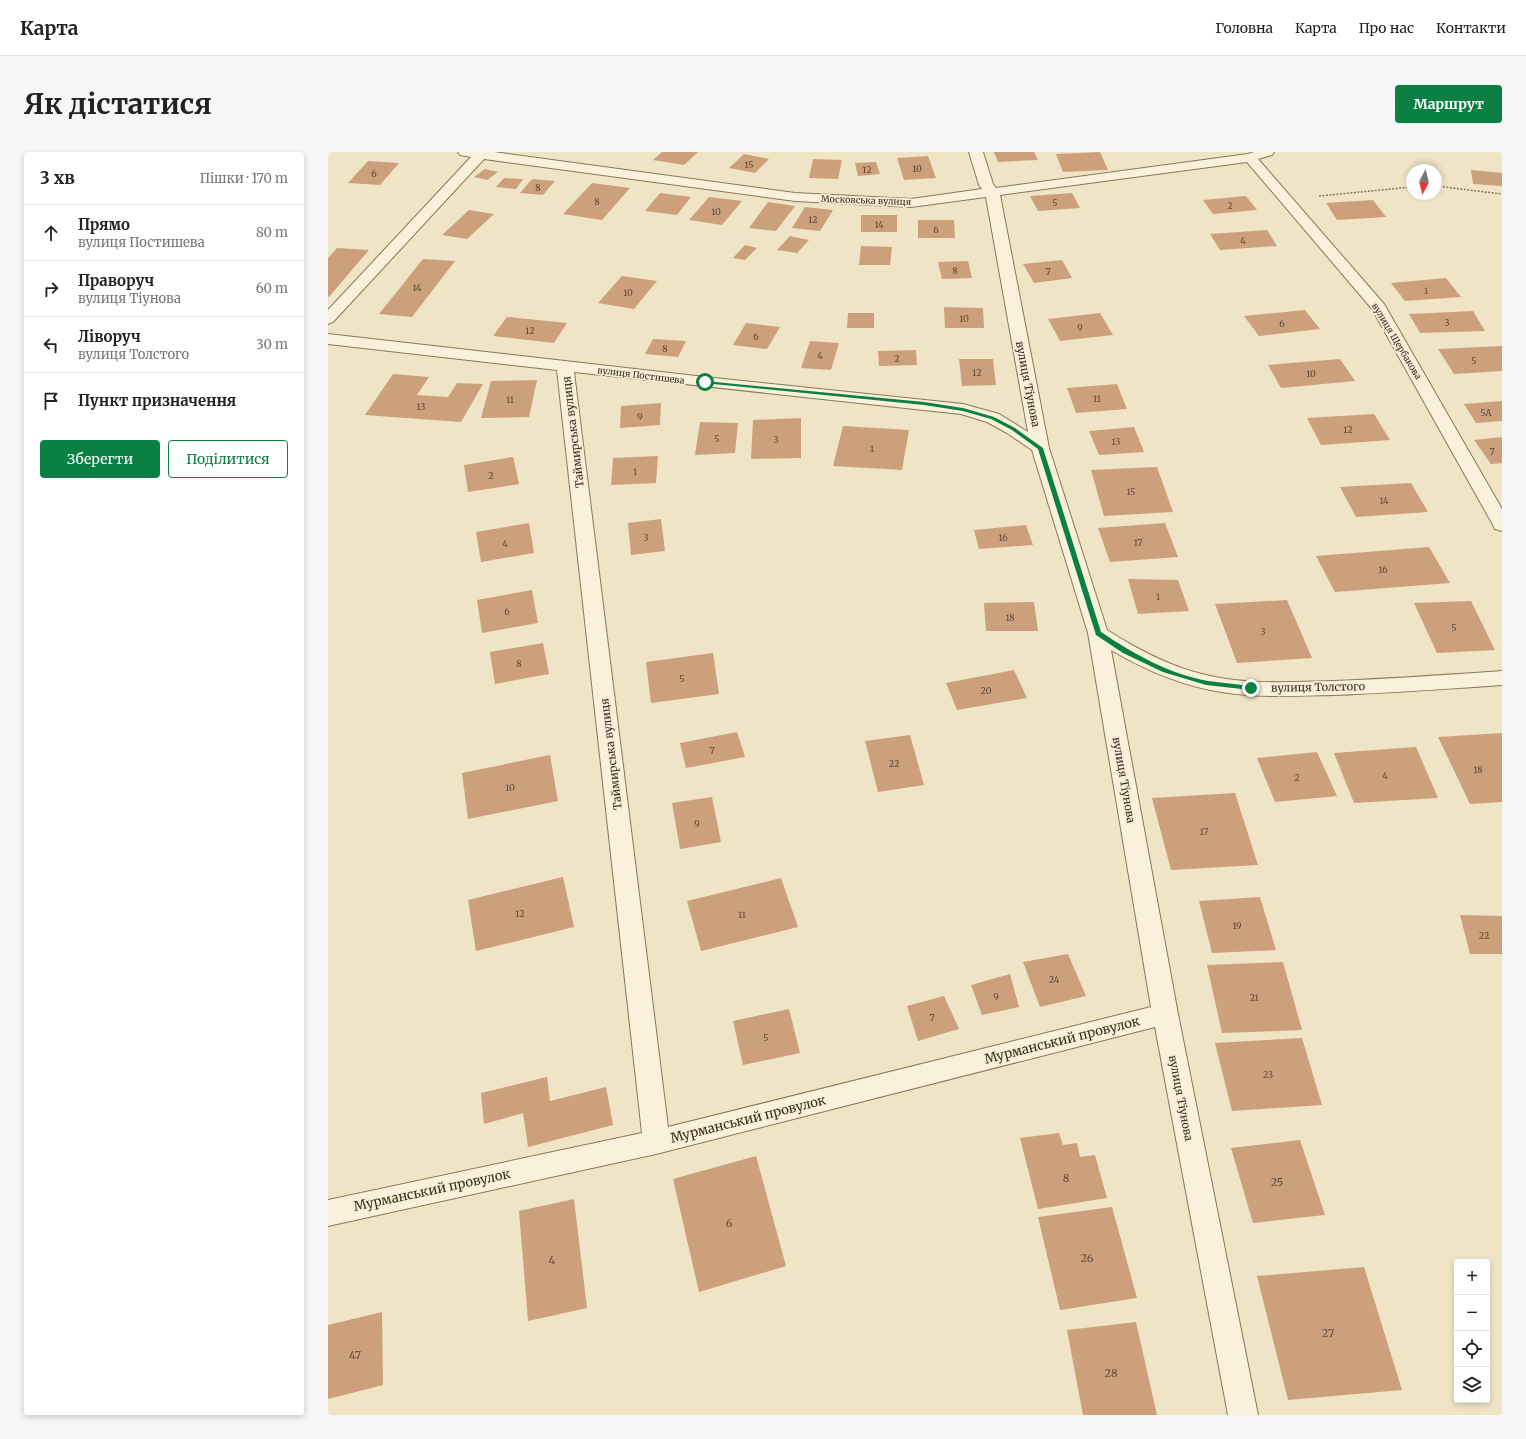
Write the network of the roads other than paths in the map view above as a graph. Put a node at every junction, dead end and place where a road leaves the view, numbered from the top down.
1 (465, 152) edge
2 (976, 152) edge
3 (1267, 152) edge
4 (481, 154) junction
5 (1250, 158) junction
6 (992, 192) junction
7 (328, 319) edge
8 (328, 339) edge
9 (565, 366) junction
10 (1040, 448) junction
11 (1502, 525) edge
12 (1098, 633) junction
13 (1502, 678) edge
14 (1164, 1014) junction
15 (656, 1142) junction
16 (328, 1213) edge
17 (1243, 1415) edge

1 - 4 street, Московська вулиця
2 - 6 street, вулиця Тіунова
3 - 5 street, Московська вулиця
4 - 6 street, Московська вулиця
4 - 7 street
5 - 6 street, Московська вулиця
5 - 11 street, вулиця Щербакова
6 - 10 street, вулиця Тіунова
8 - 9 street, вулиця Постишева
9 - 10 street, вулиця Постишева
9 - 15 street, Таймирська вулиця
10 - 12 street, вулиця Тіунова
12 - 13 street, вулиця Толстого
12 - 14 street, вулиця Тіунова
14 - 15 street, Мурманський провулок
14 - 17 street, вулиця Тіунова
15 - 16 street, Мурманський провулок

